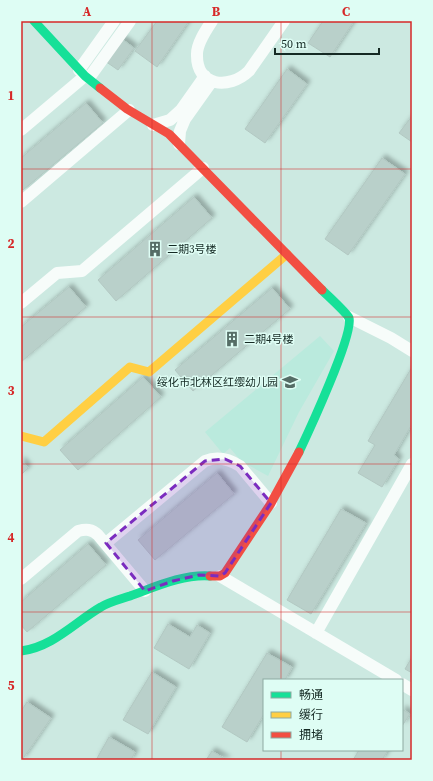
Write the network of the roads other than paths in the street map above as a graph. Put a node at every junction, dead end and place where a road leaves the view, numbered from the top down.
1 (34, 21) edge
2 (114, 21) edge
3 (130, 21) edge
4 (212, 21) edge
5 (284, 21) edge
6 (84, 75) junction
7 (208, 78) junction
8 (129, 110) junction
9 (154, 125) junction
10 (21, 130) edge
11 (179, 144) junction
12 (203, 168) junction
13 (21, 202) edge
14 (287, 254) junction
15 (21, 303) edge
16 (349, 317) junction
17 (412, 351) edge
18 (21, 436) edge
19 (412, 464) edge
20 (271, 503) junction
21 (106, 544) junction
22 (220, 576) junction
23 (21, 579) edge
24 (145, 591) junction
25 (316, 633) junction
26 (21, 651) edge
27 (394, 679) edge
28 (403, 685) edge
29 (412, 690) edge

1 - 6 street
2 - 6 street
3 - 6 street
4 - 7 street
5 - 7 street
6 - 8 street
6 - 10 street
7 - 9 street
7 - 11 street
8 - 9 street
8 - 13 street
9 - 11 street
11 - 12 street
12 - 14 street
12 - 15 street
14 - 16 street
14 - 18 street
16 - 17 street
16 - 20 street
19 - 25 street
20 - 21 street
20 - 22 street
21 - 23 street
21 - 24 street
22 - 24 street
22 - 25 street
24 - 26 street
25 - 27 street
28 - 29 street

